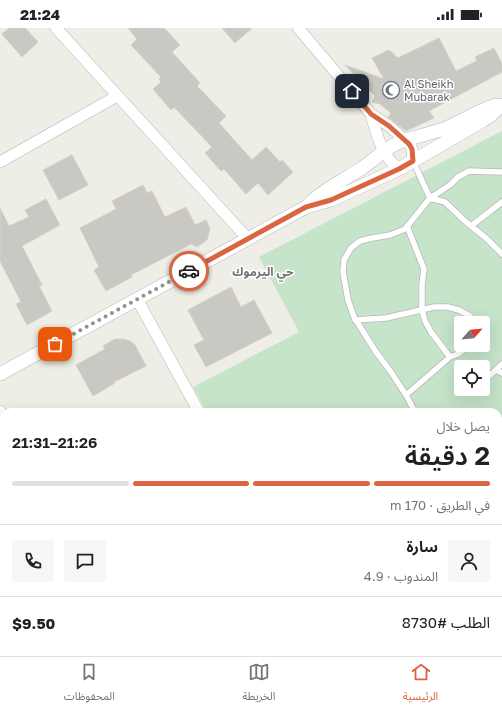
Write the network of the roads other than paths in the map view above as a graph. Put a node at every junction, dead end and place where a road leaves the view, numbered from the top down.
1 (56, 28) edge
2 (298, 28) edge
3 (117, 96) junction
4 (502, 104) edge
5 (371, 114) junction
6 (406, 140) junction
7 (384, 151) junction
8 (413, 161) junction
9 (0, 162) edge
10 (399, 169) junction
11 (502, 172) edge
12 (430, 198) junction
13 (502, 202) edge
14 (306, 207) junction
15 (407, 226) junction
16 (471, 226) junction
17 (248, 239) junction
18 (502, 254) edge
19 (137, 300) junction
20 (422, 310) junction
21 (470, 316) edge
22 (356, 320) junction
23 (460, 352) edge
24 (450, 357) junction
25 (502, 364) edge
26 (496, 370) junction
27 (0, 374) edge
28 (502, 374) edge
29 (490, 376) edge
30 (406, 395) junction
31 (197, 408) edge
32 (413, 408) edge

1 - 3 street
2 - 5 street
3 - 9 street
3 - 17 street
4 - 6 street
4 - 8 street
5 - 6 street
5 - 7 street
6 - 7 street
6 - 8 street
7 - 10 street
7 - 14 street
8 - 10 street
8 - 12 lane
10 - 14 street
11 - 12 lane
12 - 15 lane
12 - 16 lane
13 - 16 lane
14 - 17 street
15 - 20 lane
15 - 22 lane
16 - 18 lane
17 - 19 street
19 - 27 street
19 - 31 street
20 - 21 lane
20 - 22 lane
20 - 24 lane
22 - 30 lane
23 - 24 lane
24 - 30 lane
25 - 26 lane
26 - 28 lane
26 - 29 lane
30 - 32 lane

